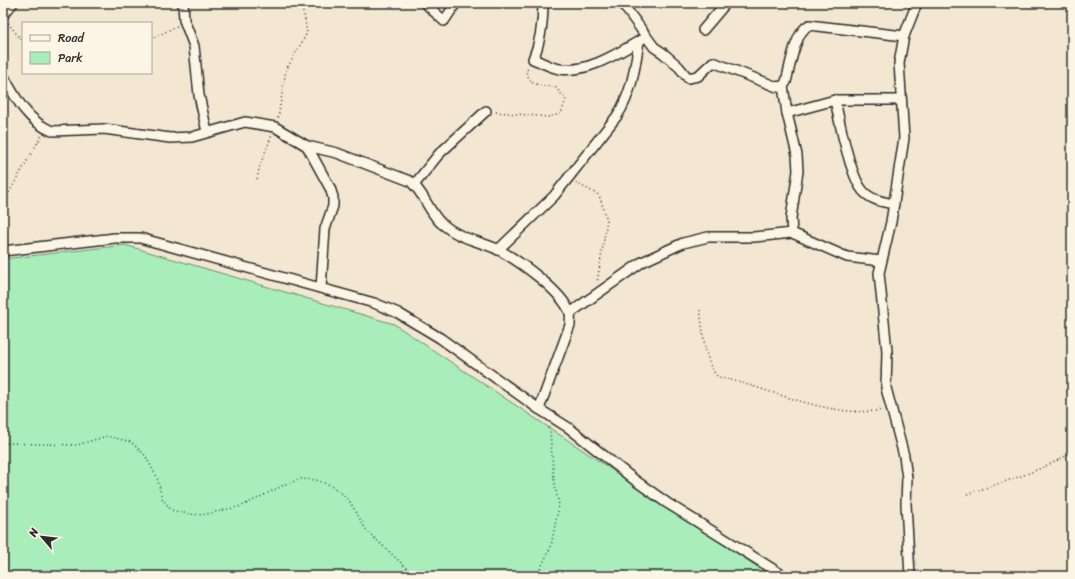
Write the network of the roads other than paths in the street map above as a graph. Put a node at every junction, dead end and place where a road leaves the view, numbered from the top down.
1 (13, 3) edge
2 (183, 3) edge
3 (425, 3) edge
4 (456, 3) edge
5 (544, 3) edge
6 (622, 3) edge
7 (726, 3) edge
8 (917, 3) edge
9 (5, 19) edge
10 (703, 30) dead end
11 (904, 36) junction
12 (642, 39) junction
13 (3, 75) edge
14 (783, 86) junction
15 (835, 100) junction
16 (901, 100) junction
17 (486, 111) road end
18 (787, 113) junction
19 (207, 132) junction
20 (307, 146) junction
21 (414, 185) junction
22 (894, 204) junction
23 (792, 233) junction
24 (498, 250) junction
25 (3, 251) edge
26 (881, 261) junction
27 (321, 288) junction
28 (570, 313) junction
29 (539, 410) junction
30 (784, 576) edge
31 (910, 576) edge

1 - 9 street
2 - 19 street
3 - 4 street
5 - 12 street
6 - 12 street
7 - 10 street
8 - 11 street
11 - 14 street
11 - 16 street
12 - 14 street
12 - 24 street
13 - 19 street
14 - 18 street
15 - 16 street
15 - 18 street
15 - 22 street
16 - 22 street
17 - 21 street
18 - 23 street
19 - 20 street
20 - 21 street
20 - 27 street
21 - 24 street
22 - 26 street
23 - 26 street
23 - 28 street
24 - 28 street
25 - 27 street
26 - 31 street
27 - 29 street
28 - 29 street
29 - 30 street

